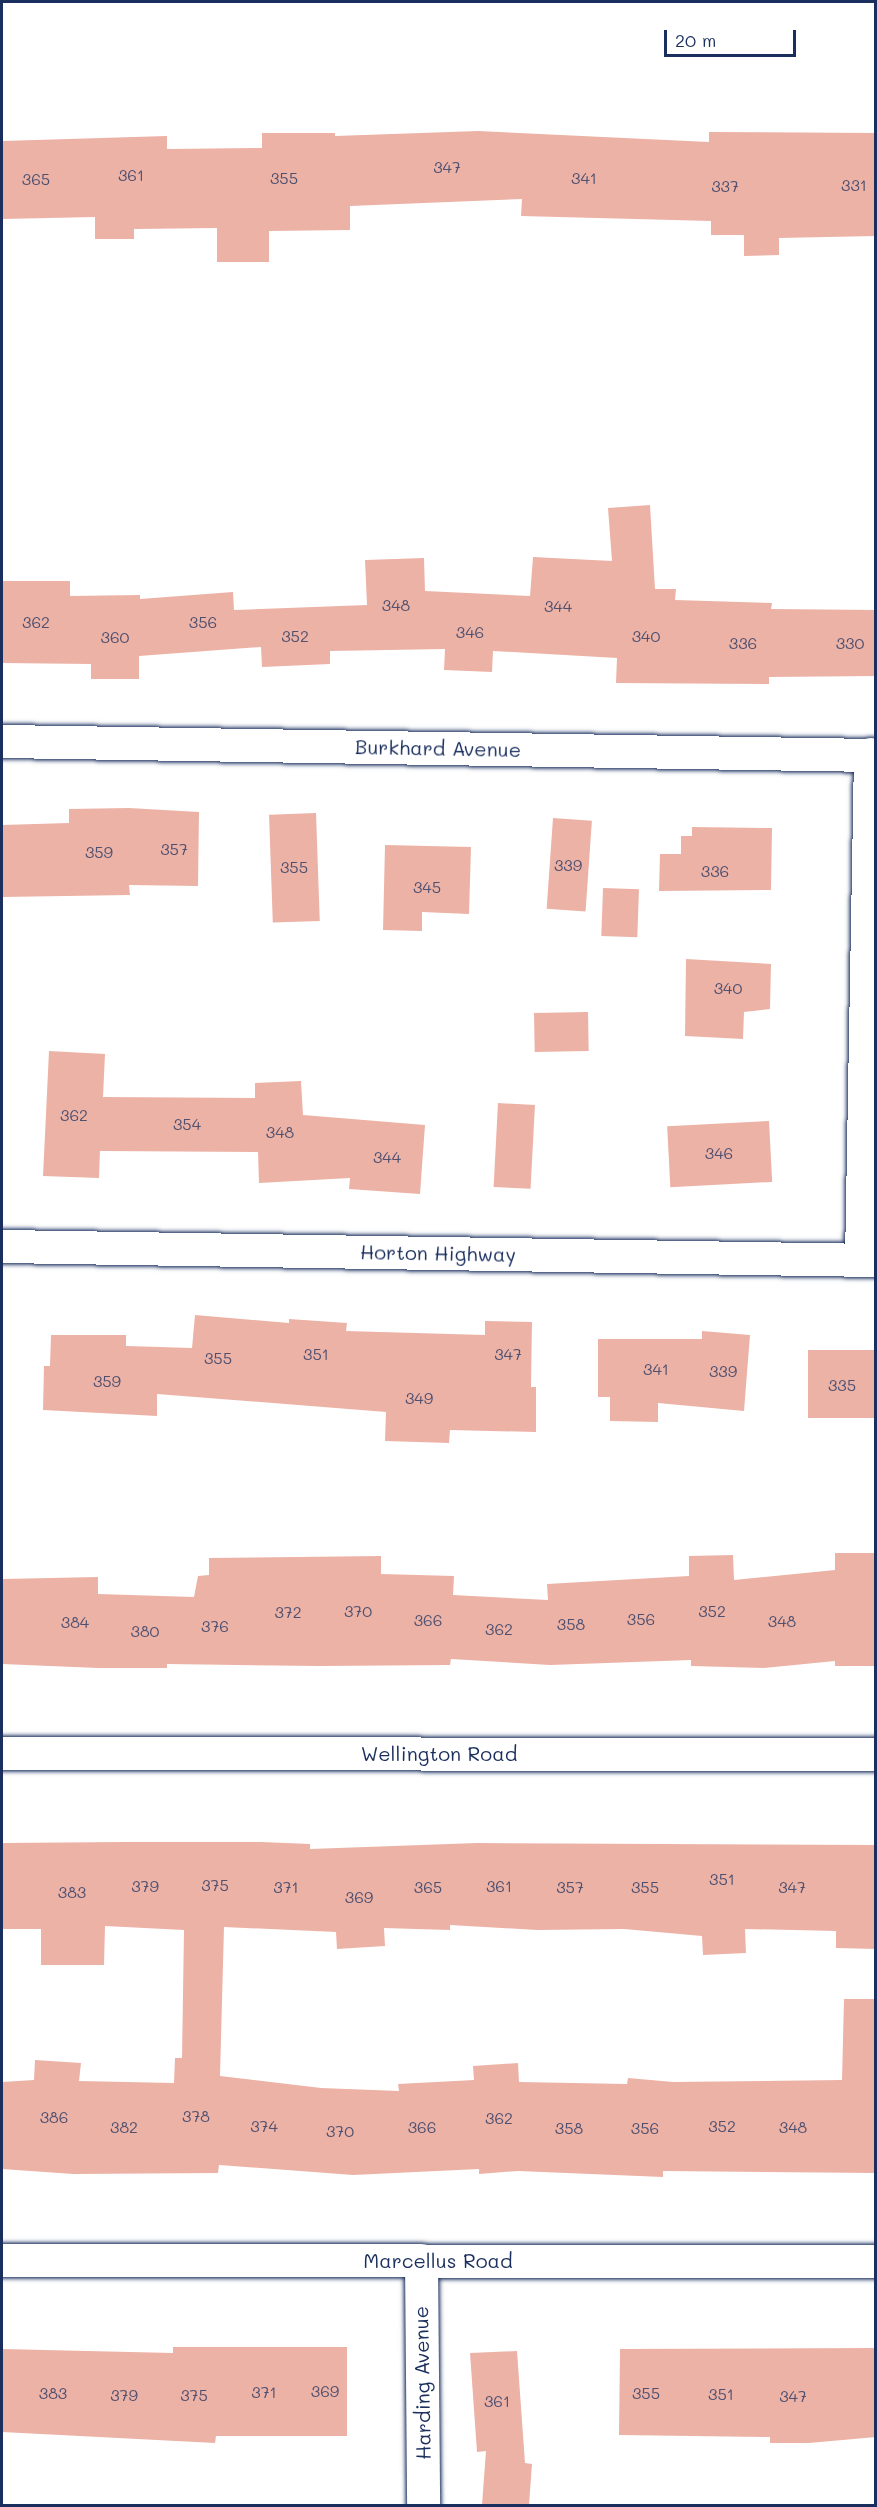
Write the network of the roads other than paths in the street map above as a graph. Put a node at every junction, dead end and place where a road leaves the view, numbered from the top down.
1 (2, 741) edge
2 (873, 754) edge
3 (2, 1246) edge
4 (868, 1260) edge
5 (2, 1753) edge
6 (876, 1754) edge
7 (2, 2260) edge
8 (421, 2260) junction
9 (876, 2261) edge
10 (423, 2505) edge

1 - 2 street, Burkhard Avenue
2 - 4 street
3 - 4 street, Horton Highway
5 - 6 street, Wellington Road
7 - 8 street, Marcellus Road
8 - 9 street, Marcellus Road
8 - 10 street, Harding Avenue

